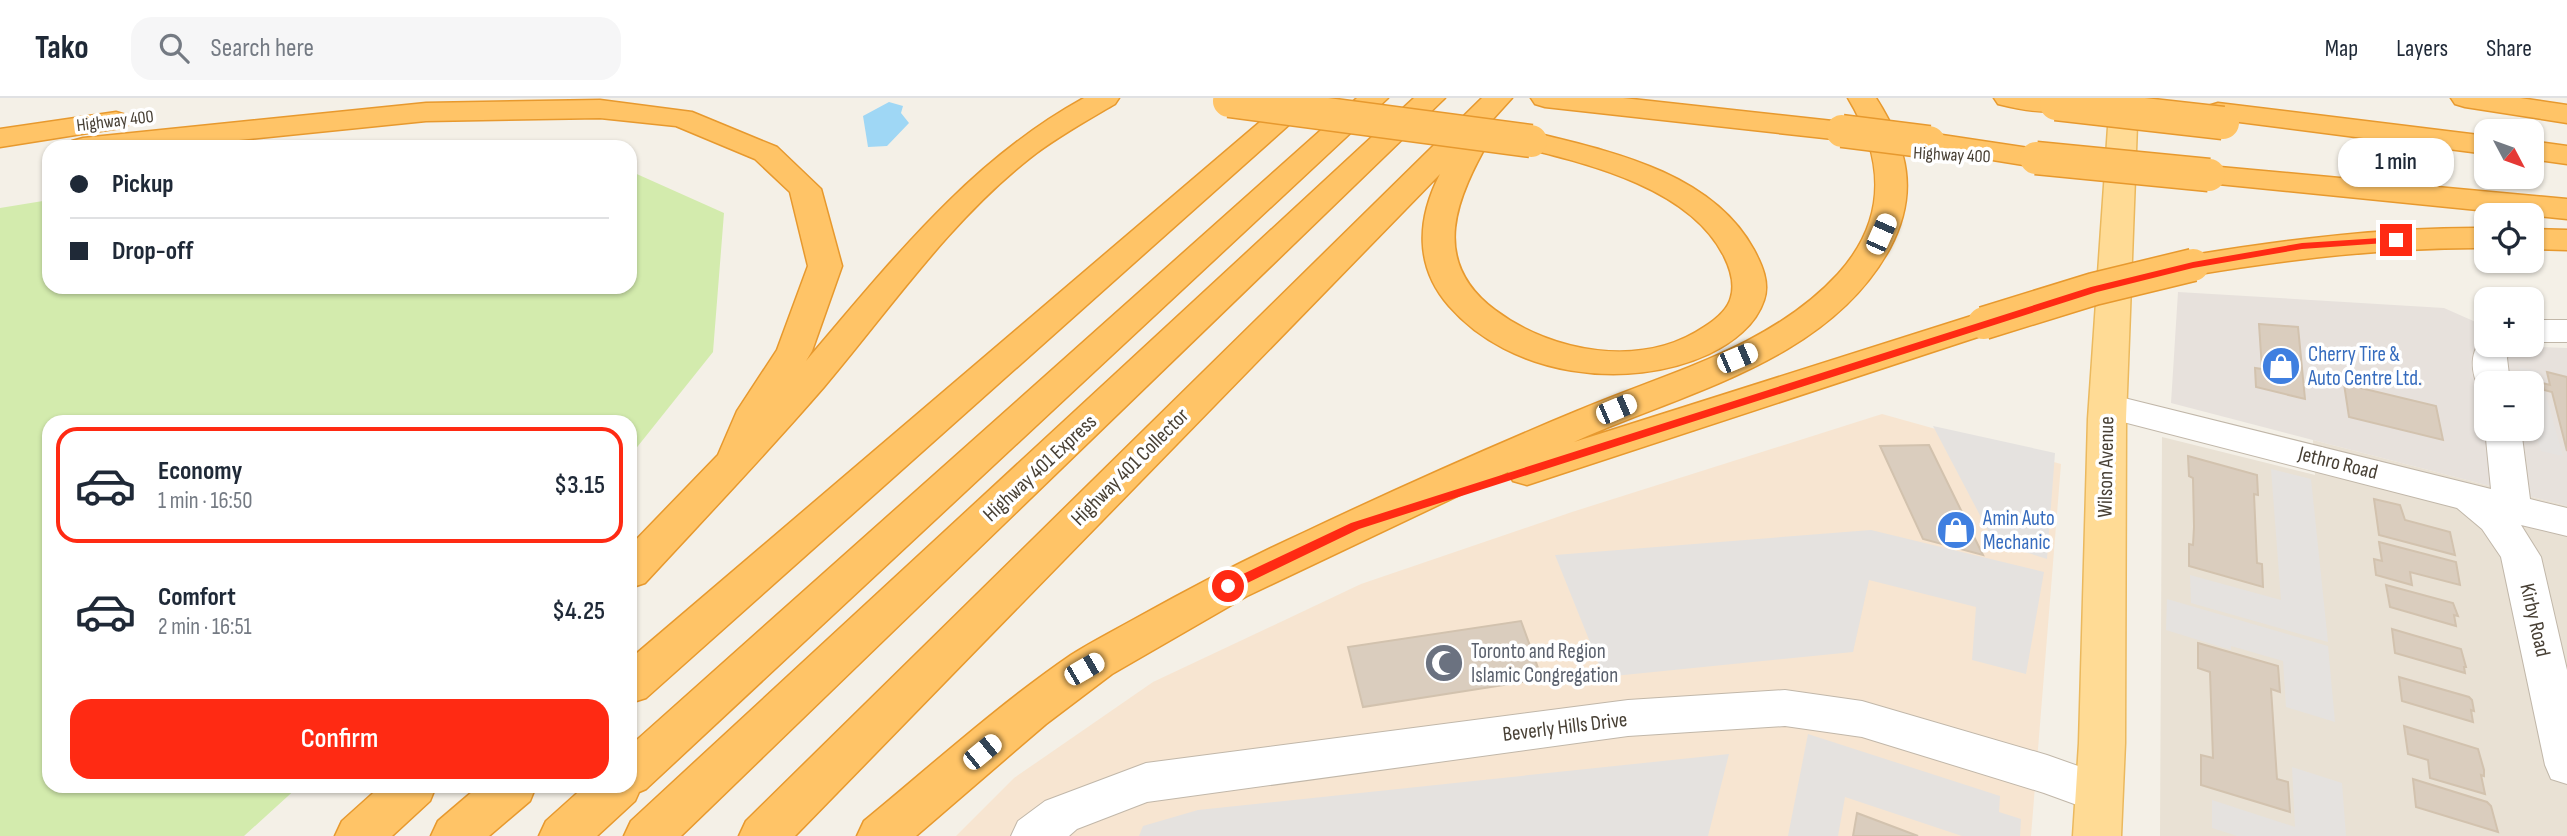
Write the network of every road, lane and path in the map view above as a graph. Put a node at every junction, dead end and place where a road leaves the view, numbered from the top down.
1 (313, 98) edge
2 (1105, 98) edge
3 (1305, 98) edge
4 (1338, 98) edge
5 (1374, 98) edge
6 (1431, 98) edge
7 (1500, 98) edge
8 (1862, 98) edge
9 (2008, 98) edge
10 (2123, 98) edge
11 (2465, 98) edge
12 (1221, 99) edge
13 (2567, 114) edge
14 (1547, 115) edge
15 (2220, 118) junction
16 (0, 138) edge
17 (152, 140) edge
18 (2474, 144) edge
19 (2544, 152) edge
20 (42, 153) edge
21 (2474, 154) edge
22 (2567, 155) edge
23 (0, 158) edge
24 (2544, 163) edge
25 (2567, 165) edge
26 (2567, 209) edge
27 (2474, 237) edge
28 (2544, 239) edge
29 (2567, 240) edge
30 (2544, 331) edge
31 (2567, 331) edge
32 (2108, 406) junction
33 (2504, 441) edge
34 (734, 463) junction
35 (2460, 494) junction
36 (2511, 507) junction
37 (2567, 523) edge
38 (1355, 526) junction
39 (2521, 557) junction
40 (637, 565) edge
41 (637, 679) edge
42 (2567, 765) edge
43 (637, 769) edge
44 (405, 793) edge
45 (505, 793) edge
46 (610, 793) edge
47 (2099, 793) junction
48 (359, 836) edge
49 (455, 836) edge
50 (563, 836) edge
51 (648, 836) edge
52 (763, 836) edge
53 (881, 836) edge
54 (1034, 836) edge
55 (2097, 836) edge

1 - 16 highway, Highway 400
2 - 34 highway
3 - 41 highway
4 - 14 highway, Highway 400
5 - 43 highway
6 - 51 highway, Highway 401 Express
7 - 14 highway
7 - 52 highway, Highway 401 Collector
8 - 38 highway
9 - 15 highway, bridge
10 - 15 highway
10 - 32 main road, Wilson Avenue
11 - 13 highway
12 - 14 highway, bridge
14 - 26 highway, Highway 400, bridge
15 - 18 highway
15 - 21 highway
17 - 34 highway
19 - 22 highway
20 - 23 highway
24 - 25 highway
27 - 38 highway, bridge
28 - 29 highway
30 - 31 street
32 - 35 street, Jethro Road
32 - 47 main road, Wilson Avenue
33 - 36 street
34 - 40 highway
35 - 36 street, Jethro Road
35 - 39 street, Kirby Road
36 - 37 street, Jethro Road
37 - 39 street, Kirby Road
38 - 53 highway
39 - 42 street, Kirby Road
44 - 48 highway
45 - 49 highway
46 - 50 highway
47 - 54 street, Beverly Hills Drive
47 - 55 main road, Wilson Avenue

